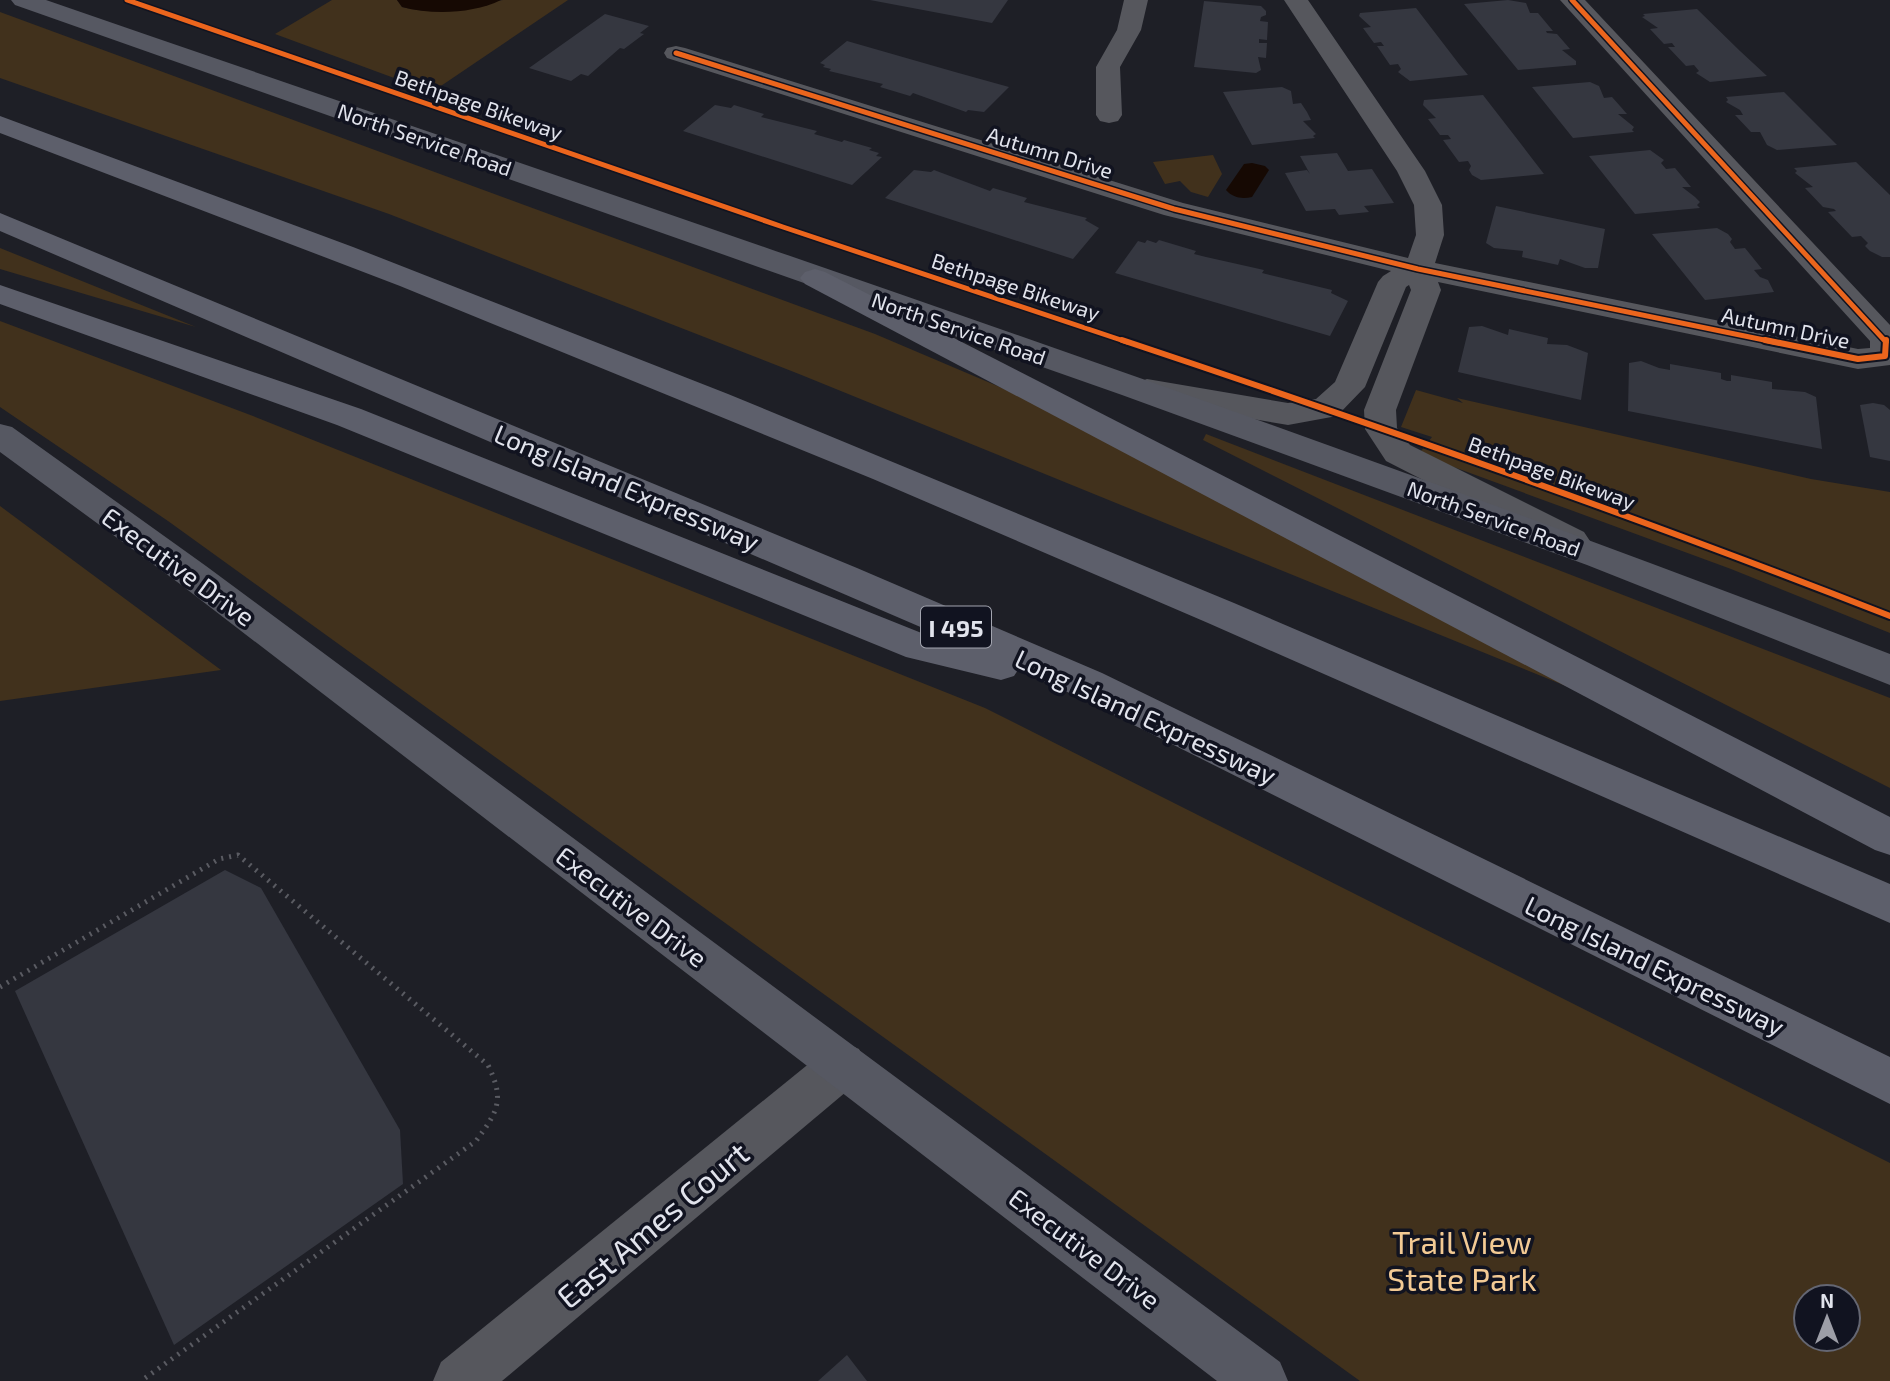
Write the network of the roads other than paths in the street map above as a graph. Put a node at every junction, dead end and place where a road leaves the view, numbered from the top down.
1 (23, 0) edge
2 (1136, 0) edge
3 (1296, 0) edge
4 (1572, 0) edge
5 (676, 53) dead end
6 (1109, 115) dead end
7 (0, 124) edge
8 (0, 221) edge
9 (1418, 269) junction
10 (815, 278) junction
11 (0, 294) edge
12 (1133, 388) junction
13 (0, 435) edge
14 (1600, 556) junction
15 (1890, 670) edge
16 (1088, 684) junction
17 (1890, 837) edge
18 (1890, 904) edge
19 (843, 1065) junction
20 (1890, 1081) edge
21 (460, 1381) edge
22 (1261, 1381) edge

1 - 10 main road, North Service Road
2 - 6 street
3 - 9 street
4 - 9 street, Autumn Drive
5 - 9 street, Autumn Drive
7 - 18 highway
8 - 16 highway, Long Island Expressway / I 495
9 - 12 street
9 - 14 street
10 - 12 main road, North Service Road
10 - 17 highway
11 - 16 highway
12 - 14 main road, North Service Road
13 - 19 main road, Executive Drive
14 - 15 main road, North Service Road
16 - 20 highway, Long Island Expressway / I 495
19 - 21 street, East Ames Court
19 - 22 main road, Executive Drive

